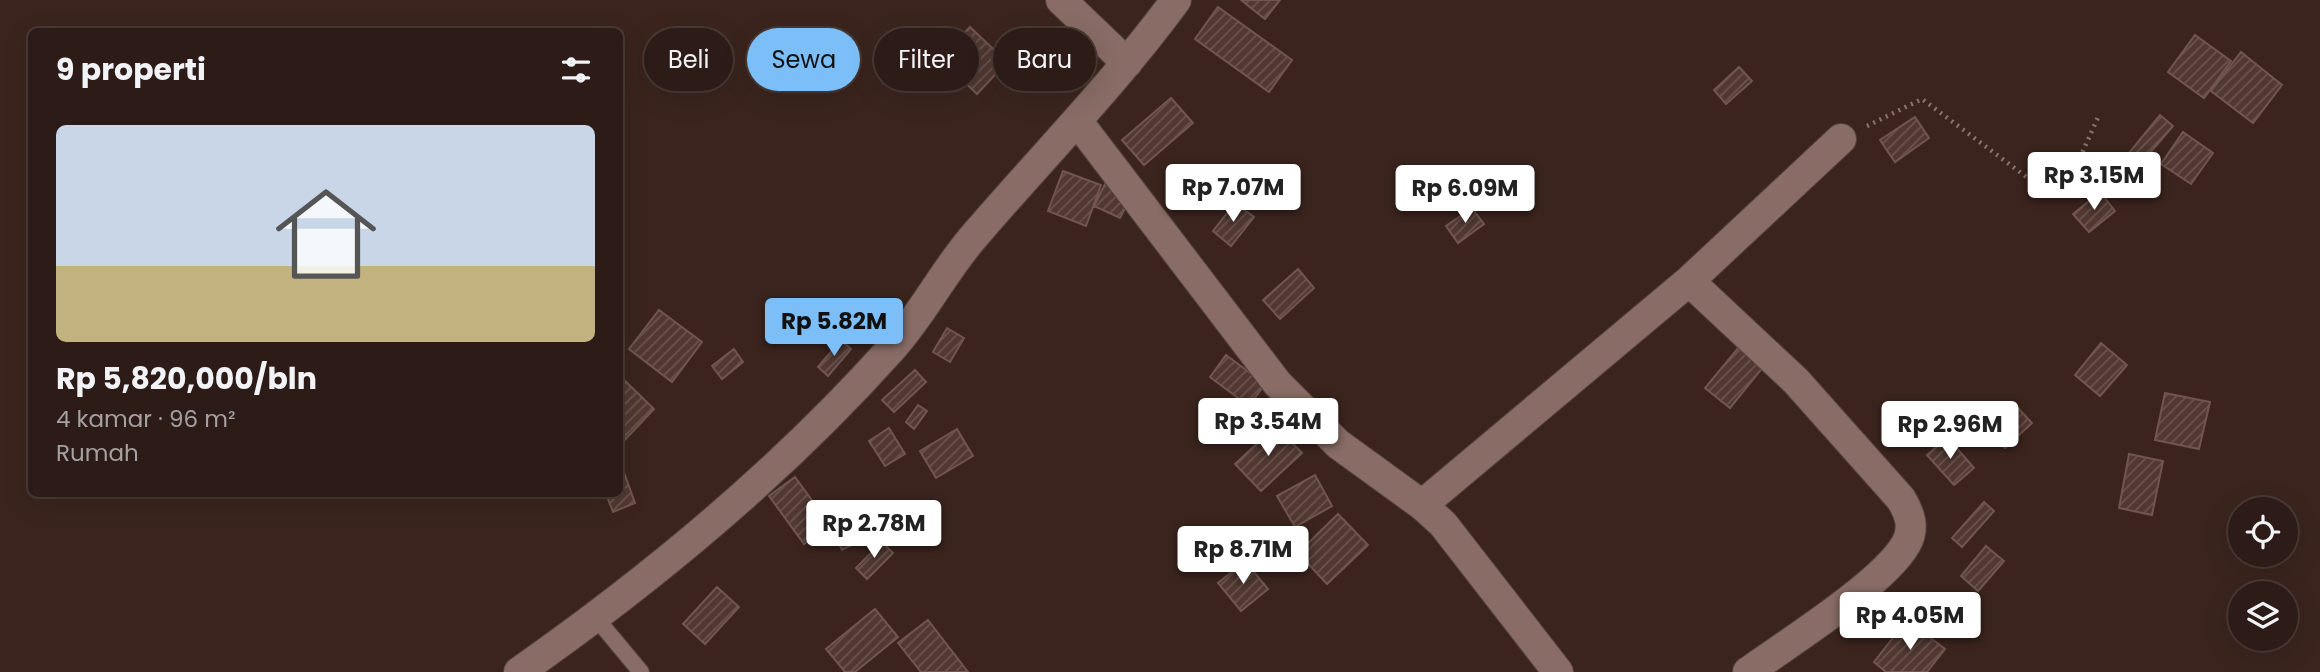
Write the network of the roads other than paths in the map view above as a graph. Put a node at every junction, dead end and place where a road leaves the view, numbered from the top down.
1 (1060, 0) edge
2 (1176, 0) edge
3 (1127, 63) junction
4 (1078, 122) junction
5 (1841, 139) road end
6 (1689, 281) junction
7 (1422, 505) junction
8 (596, 618) junction
9 (519, 672) edge
10 (641, 672) edge
11 (1558, 672) edge
12 (1748, 672) edge

1 - 3 street
2 - 3 street
3 - 4 street
4 - 7 street
4 - 8 street
5 - 6 street
6 - 7 street
6 - 12 street
7 - 11 street
8 - 9 street
8 - 10 lane

